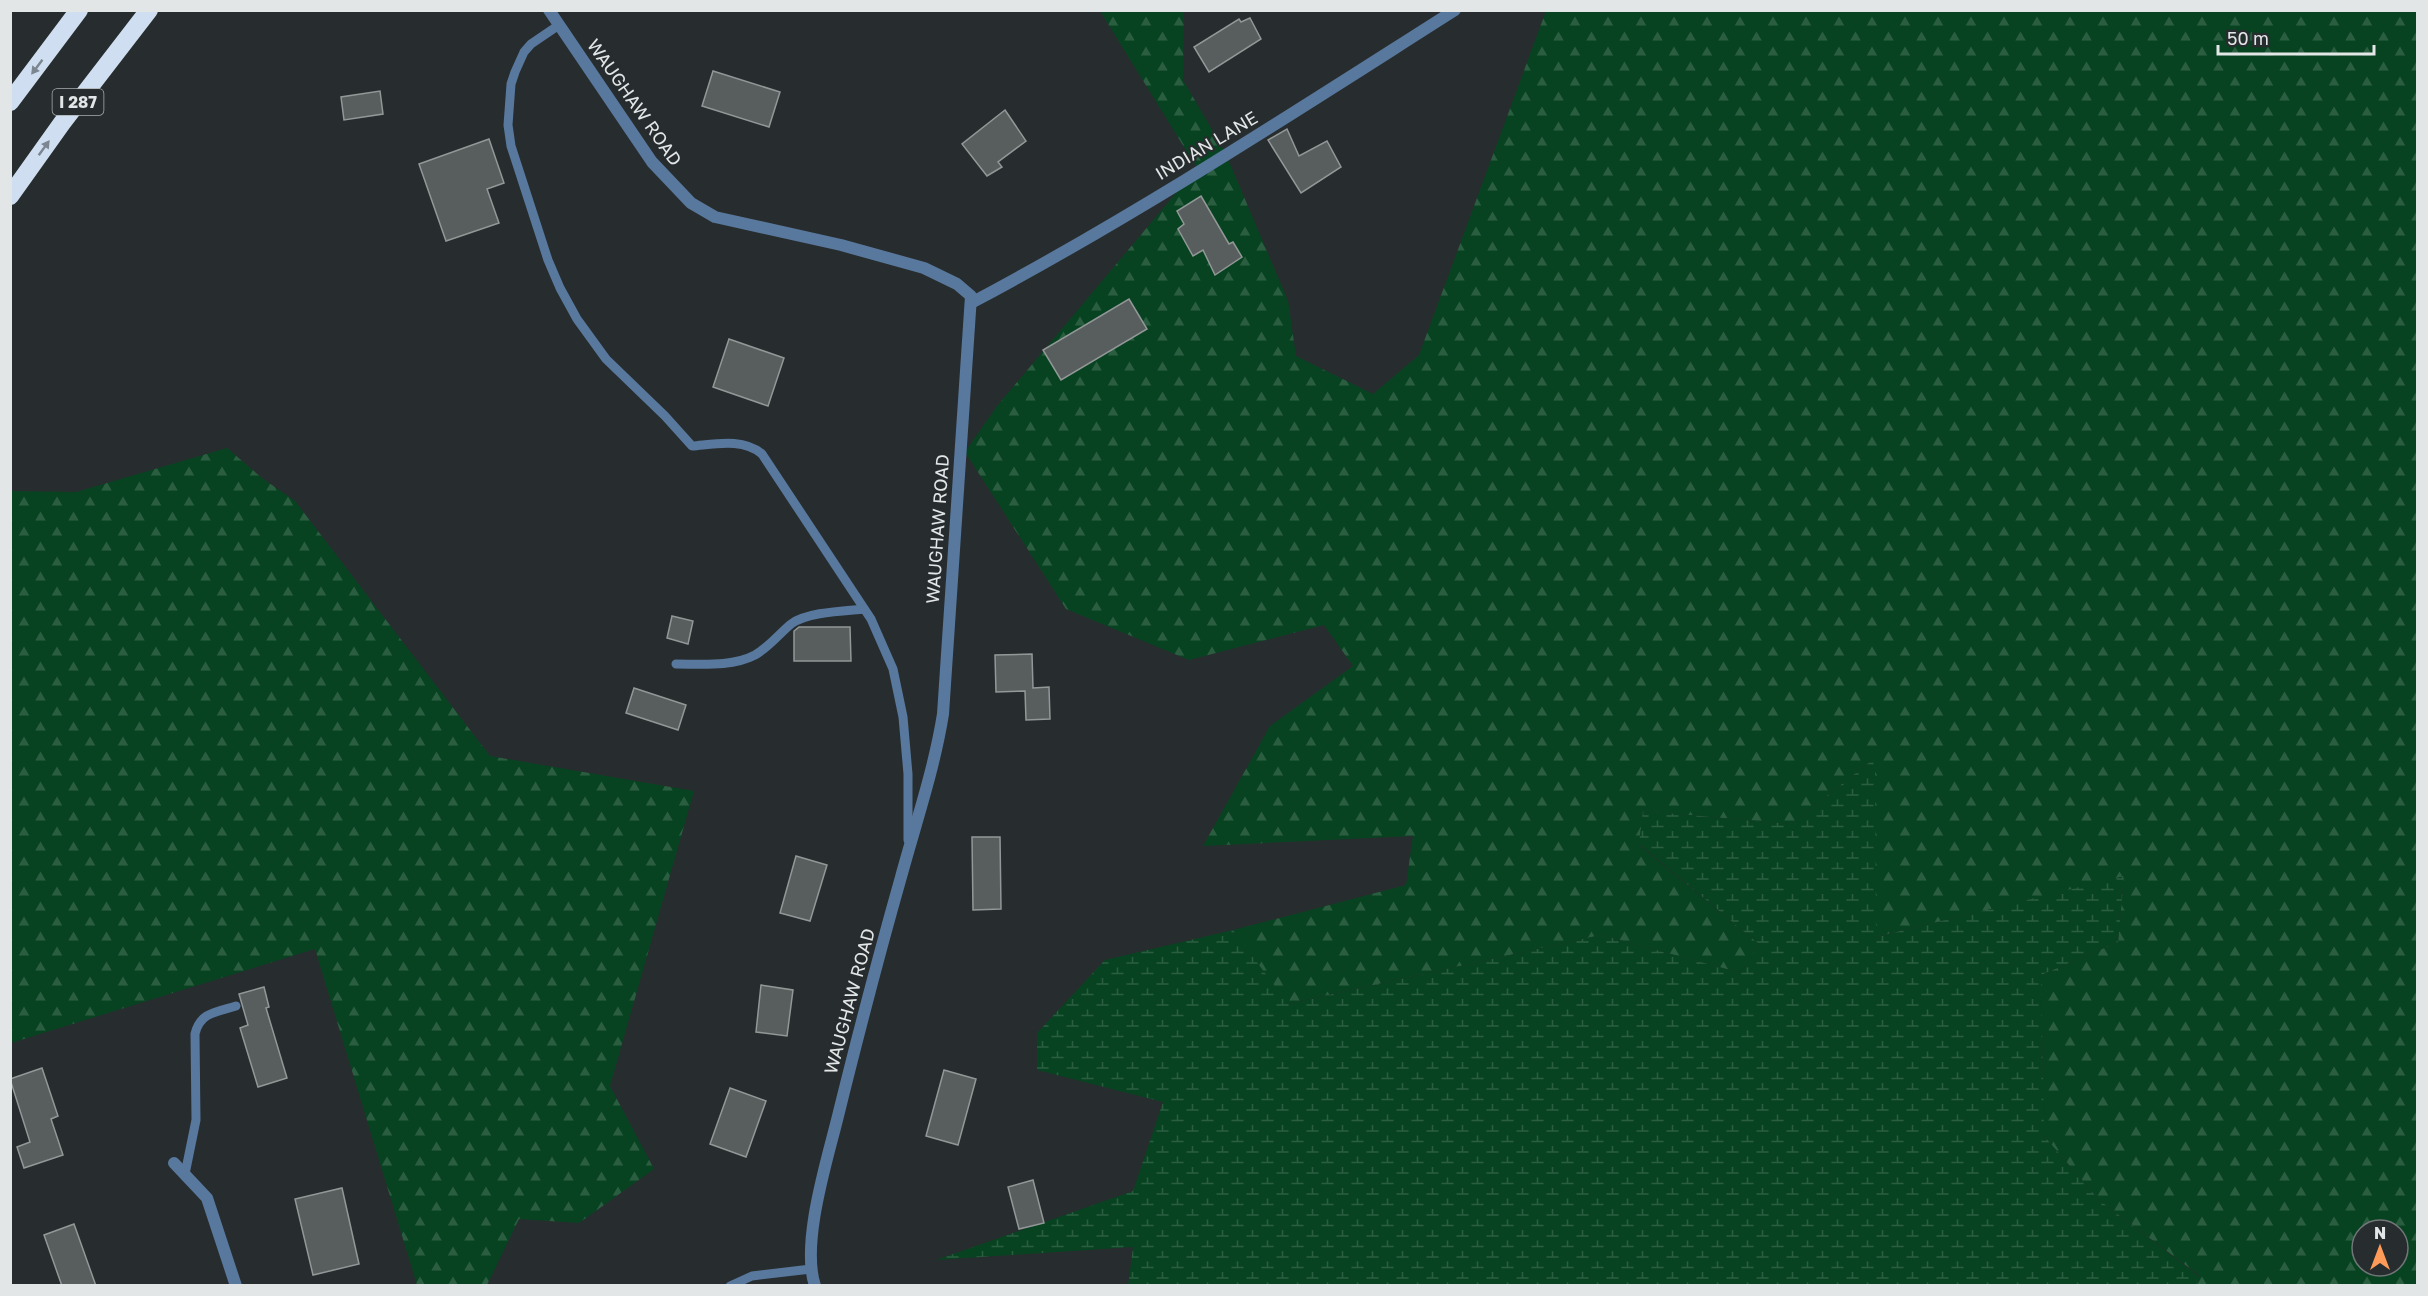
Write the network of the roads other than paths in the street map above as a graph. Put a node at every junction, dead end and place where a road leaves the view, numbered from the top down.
1 (79, 10) edge
2 (149, 10) edge
3 (549, 10) edge
4 (1455, 10) edge
5 (559, 25) junction
6 (10, 102) edge
7 (10, 196) edge
8 (971, 303) junction
9 (864, 609) junction
10 (676, 664) dead end
11 (908, 852) junction
12 (236, 1006) dead end
13 (174, 1163) dead end
14 (185, 1174) junction
15 (811, 1269) junction
16 (236, 1286) edge
17 (730, 1286) edge
18 (815, 1286) edge

1 -> 6 highway, I 287
7 -> 2 highway, I 287
3 - 5 street, WAUGHAW ROAD
4 - 8 street, INDIAN LANE
5 - 8 street, WAUGHAW ROAD
5 - 9 lane
8 - 11 street, WAUGHAW ROAD
9 - 10 lane
9 - 11 lane
11 - 15 street, WAUGHAW ROAD
12 - 14 lane
13 - 14 street
14 - 16 street
15 - 17 lane
15 - 18 street, WAUGHAW ROAD

